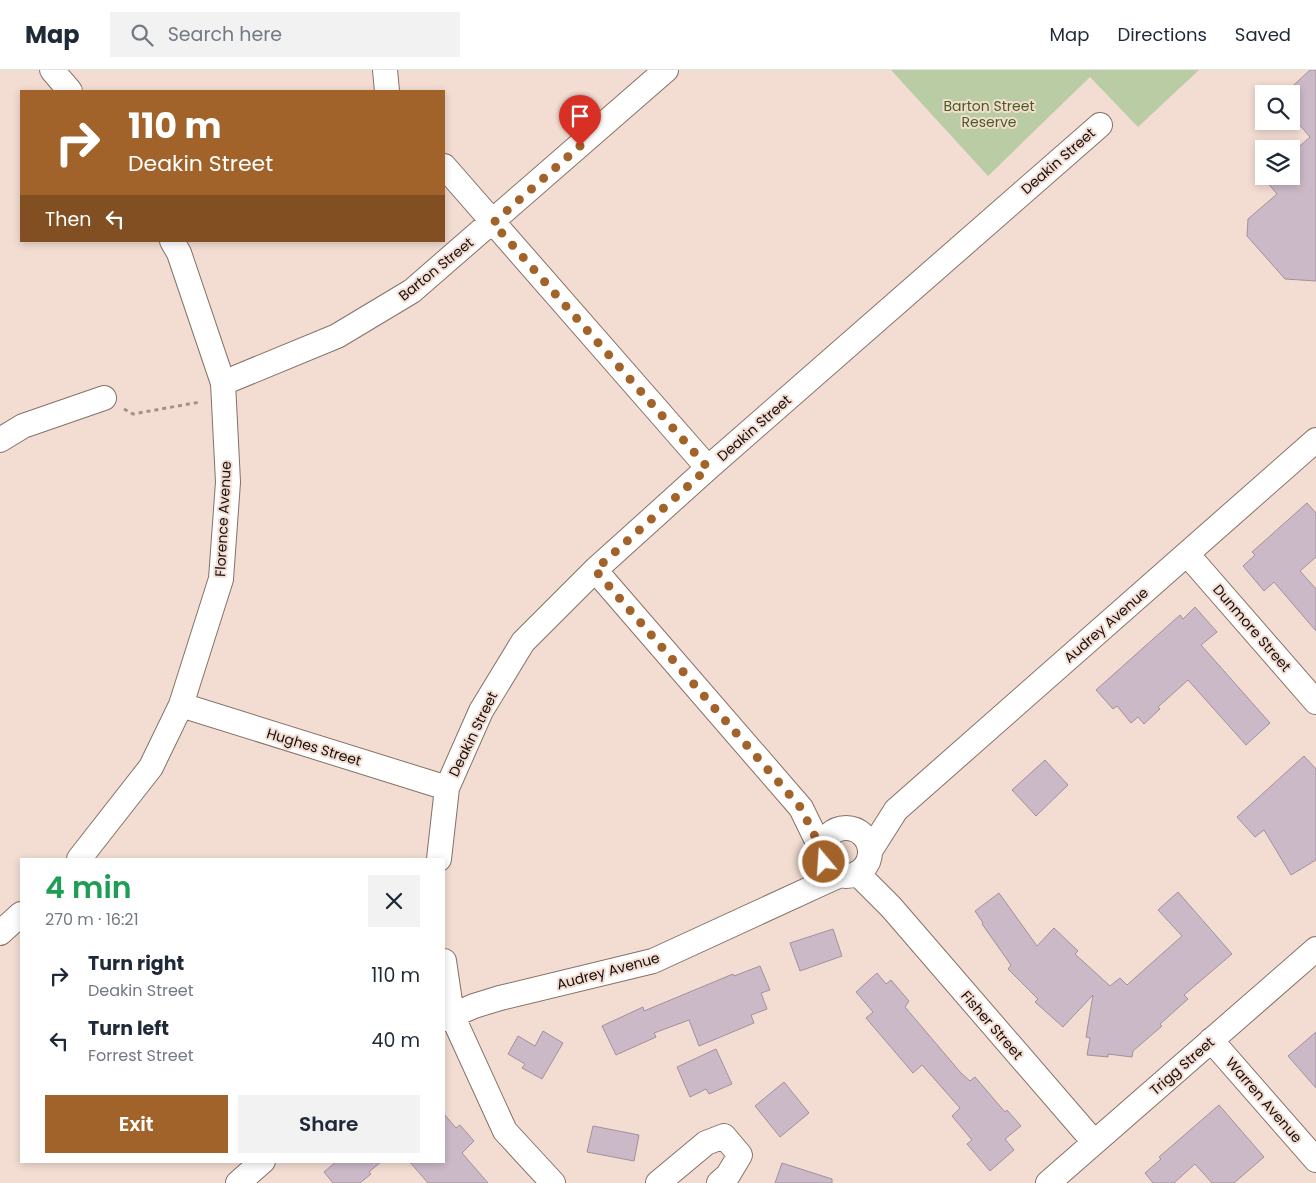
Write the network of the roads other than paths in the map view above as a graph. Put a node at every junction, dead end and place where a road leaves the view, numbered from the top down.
1 (52, 70) edge
2 (385, 70) edge
3 (666, 70) edge
4 (69, 90) edge
5 (387, 90) edge
6 (1100, 125) dead end
7 (445, 167) edge
8 (493, 223) junction
9 (173, 242) edge
10 (224, 390) junction
11 (104, 398) road end
12 (0, 440) edge
13 (1316, 440) edge
14 (708, 468) junction
15 (1187, 554) junction
16 (595, 570) junction
17 (1316, 702) edge
18 (181, 705) junction
19 (447, 788) junction
20 (801, 808) junction
21 (896, 810) junction
22 (848, 829) junction
23 (80, 858) edge
24 (439, 858) edge
25 (847, 863) junction
26 (20, 915) edge
27 (0, 933) edge
28 (1316, 949) edge
29 (445, 975) edge
30 (448, 1017) edge
31 (1211, 1040) junction
32 (1094, 1142) junction
33 (1316, 1160) edge
34 (261, 1163) edge
35 (238, 1183) edge
36 (553, 1183) edge
37 (658, 1183) edge
38 (719, 1183) edge
39 (1048, 1183) edge

1 - 4 street
2 - 5 street
3 - 8 street, Barton Street
6 - 14 street, Deakin Street
7 - 8 street
8 - 10 street, Barton Street
8 - 14 street
9 - 10 street, Florence Avenue
10 - 18 street, Florence Avenue
11 - 12 street
13 - 15 street, Audrey Avenue
14 - 16 street, Deakin Street
15 - 17 street, Dunmore Street
15 - 21 street, Audrey Avenue
16 - 19 street, Deakin Street
16 - 20 street, Fisher Street
18 - 19 street, Hughes Street
18 - 23 street, Florence Avenue
19 - 24 street, Deakin Street
20 - 22 street, Fisher Street
20 - 25 street, Fisher Street
21 - 22 street, Audrey Avenue
21 - 25 street, Audrey Avenue
22 - 25 street
22 - 25 street, Audrey Avenue
25 - 30 street, Audrey Avenue
25 - 32 street, Fisher Street
26 - 27 street
28 - 31 street, Trigg Street
29 - 30 street
30 - 36 street
31 - 32 street, Trigg Street
31 - 33 street, Warren Avenue
32 - 39 street, Trigg Street
34 - 35 street
37 - 38 street

